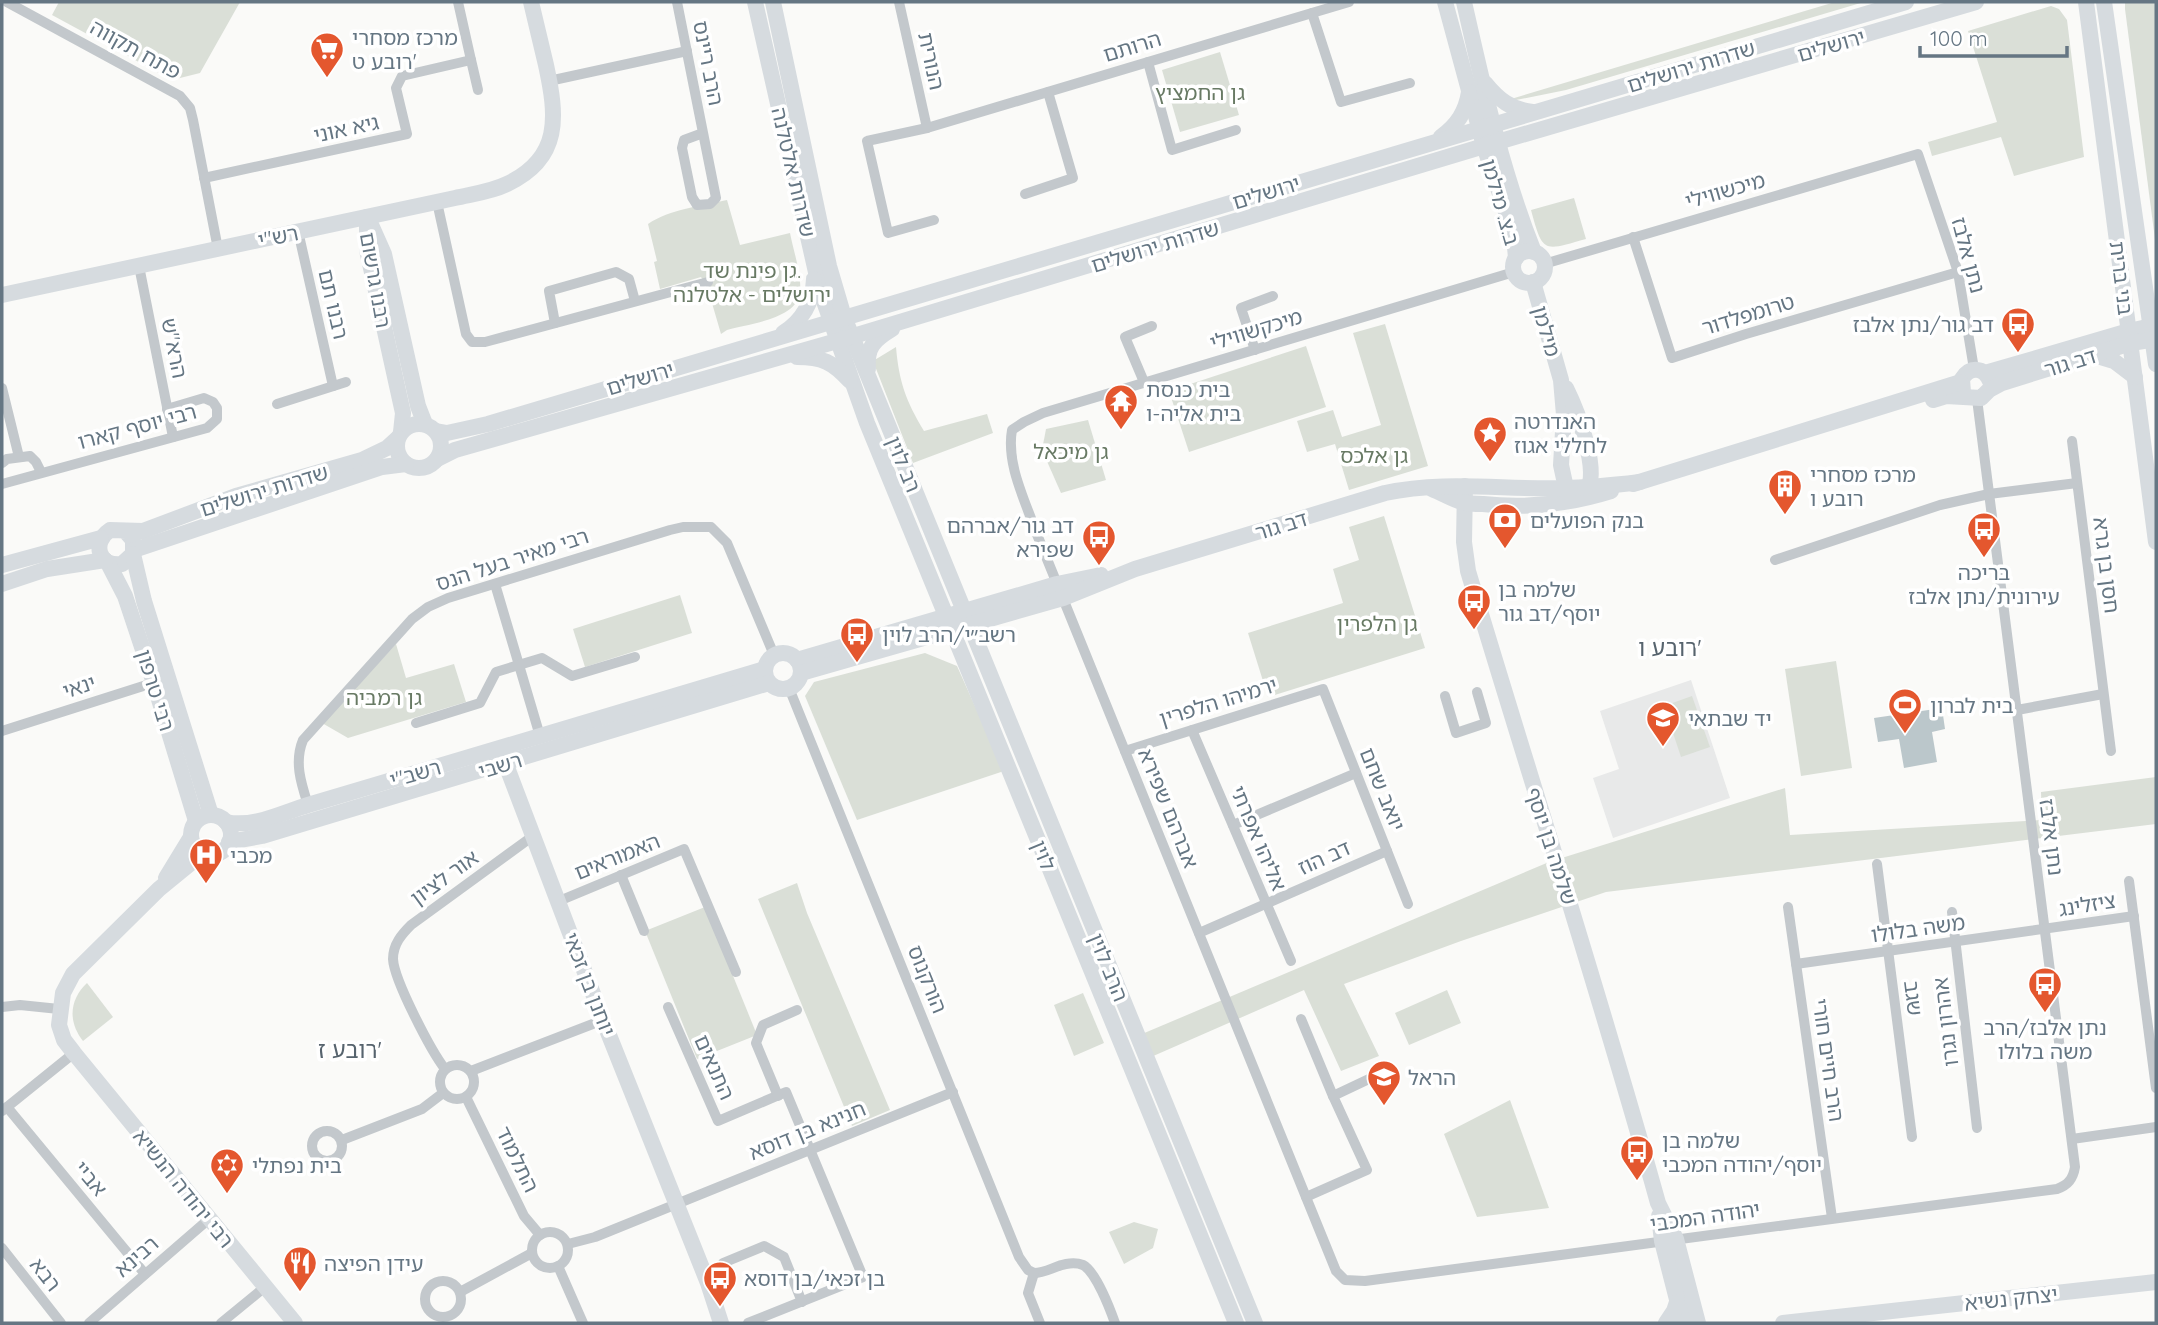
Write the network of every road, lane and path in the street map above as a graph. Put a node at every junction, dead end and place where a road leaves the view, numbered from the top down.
1 (7, 2) edge
2 (458, 2) edge
3 (531, 2) edge
4 (677, 2) edge
5 (755, 2) edge
6 (773, 2) edge
7 (899, 2) edge
8 (1349, 2) edge
9 (1445, 2) edge
10 (1464, 2) edge
11 (1906, 2) edge
12 (1976, 2) edge
13 (1331, 4) edge
14 (2086, 6) edge
15 (2106, 6) edge
16 (1312, 13) junction
17 (687, 51) junction
18 (471, 60) junction
19 (1148, 62) junction
20 (549, 81) junction
21 (1410, 83) dead end
22 (1476, 85) junction
23 (478, 90) dead end
24 (1048, 92) junction
25 (1535, 112) junction
26 (1486, 126) junction
27 (927, 128) junction
28 (1236, 130) dead end
29 (703, 133) junction
30 (1525, 135) junction
31 (1436, 141) junction
32 (1491, 145) junction
33 (1458, 154) junction
34 (1918, 154) joint
35 (1499, 170) junction
36 (205, 178) junction
37 (1025, 194) dead end
38 (437, 202) junction
39 (400, 210) junction
40 (367, 217) junction
41 (933, 220) dead end
42 (331, 224) junction
43 (298, 231) junction
44 (1633, 237) junction
45 (218, 248) junction
46 (376, 252) junction
47 (1539, 258) junction
48 (1515, 265) junction
49 (139, 266) junction
50 (815, 266) junction
51 (1958, 272) junction
52 (834, 281) junction
53 (708, 282) dead end
54 (1533, 282) junction
55 (2146, 292) junction
56 (2, 295) edge
57 (1273, 296) dead end
58 (635, 301) junction
59 (895, 302) junction
60 (2156, 310) edge
61 (837, 320) junction
62 (906, 320) junction
63 (555, 323) junction
64 (1152, 326) dead end
65 (2154, 333) edge
66 (2130, 337) junction
67 (772, 339) junction
68 (845, 339) junction
69 (1255, 350) junction
70 (2094, 355) junction
71 (784, 357) junction
72 (2156, 364) edge
73 (1980, 371) junction
74 (2135, 377) junction
75 (869, 378) junction
76 (1561, 380) junction
77 (346, 382) dead end
78 (1144, 383) junction
79 (333, 386) junction
80 (853, 386) junction
81 (2, 388) edge
82 (1974, 392) junction
83 (277, 404) dead end
84 (167, 409) junction
85 (430, 428) junction
86 (1012, 430) joint
87 (399, 435) junction
88 (173, 437) junction
89 (2072, 441) dead end
90 (19, 457) junction
91 (437, 459) junction
92 (1590, 460) junction
93 (2, 463) edge
94 (406, 464) junction
95 (1561, 466) junction
96 (41, 472) junction
97 (1640, 482) junction
98 (2077, 483) junction
99 (2, 484) edge
100 (1615, 485) junction
101 (1591, 486) junction
102 (1542, 488) junction
103 (1566, 488) junction
104 (1464, 494) junction
105 (1989, 494) junction
106 (1580, 500) junction
107 (1490, 505) junction
108 (126, 532) junction
109 (1464, 533) junction
110 (101, 538) junction
111 (2156, 542) edge
112 (133, 552) junction
113 (1775, 560) dead end
114 (106, 561) junction
115 (2, 565) edge
116 (934, 583) junction
117 (2, 584) edge
118 (495, 584) junction
119 (1060, 591) junction
120 (999, 616) junction
121 (967, 618) junction
122 (950, 623) junction
123 (920, 632) junction
124 (961, 651) junction
125 (981, 652) junction
126 (774, 655) junction
127 (635, 657) dead end
128 (519, 664) junction
129 (799, 666) junction
130 (767, 676) junction
131 (162, 681) junction
132 (789, 688) junction
133 (1323, 689) joint
134 (1476, 692) dead end
135 (2104, 694) junction
136 (1445, 696) dead end
137 (2017, 710) junction
138 (416, 723) dead end
139 (1192, 730) junction
140 (2, 731) edge
141 (540, 736) junction
142 (1125, 751) junction
143 (2111, 751) dead end
144 (503, 756) junction
145 (1356, 773) junction
146 (308, 805) junction
147 (206, 824) junction
148 (1233, 825) junction
149 (533, 836) junction
150 (229, 842) junction
151 (1387, 851) junction
152 (203, 853) junction
153 (1877, 864) dead end
154 (621, 875) junction
155 (2129, 881) dead end
156 (159, 889) junction
157 (559, 901) junction
158 (1266, 904) junction
159 (1408, 904) dead end
160 (1788, 907) dead end
161 (1952, 912) dead end
162 (2134, 916) junction
163 (2045, 930) junction
164 (644, 931) dead end
165 (1199, 933) junction
166 (1955, 942) junction
167 (1888, 951) junction
168 (1291, 961) dead end
169 (1796, 964) junction
170 (736, 972) dead end
171 (2, 1007) edge
172 (668, 1007) dead end
173 (59, 1009) junction
174 (796, 1010) dead end
175 (1301, 1019) dead end
176 (603, 1020) junction
177 (74, 1053) junction
178 (445, 1069) junction
179 (1388, 1070) dead end
180 (471, 1072) junction
181 (2156, 1088) edge
182 (953, 1092) junction
183 (443, 1093) junction
184 (778, 1096) junction
185 (1333, 1096) junction
186 (466, 1097) junction
187 (4, 1109) edge
188 (2156, 1127) edge
189 (1976, 1128) dead end
190 (1912, 1137) dead end
191 (2072, 1139) junction
192 (342, 1140) dead end
193 (811, 1149) junction
194 (2068, 1182) joint
195 (1306, 1197) junction
196 (676, 1204) junction
197 (1832, 1218) junction
198 (209, 1219) junction
199 (540, 1235) junction
200 (1669, 1240) junction
201 (568, 1244) junction
202 (2, 1248) edge
203 (532, 1253) junction
204 (723, 1263) dead end
205 (558, 1266) junction
206 (1034, 1273) junction
207 (145, 1274) junction
208 (1345, 1280) joint
209 (2156, 1282) edge
210 (265, 1287) junction
211 (2156, 1290) edge
212 (460, 1292) dead end
213 (802, 1302) junction
214 (1677, 1302) junction
215 (61, 1323) edge
216 (89, 1323) edge
217 (221, 1323) edge
218 (295, 1323) edge
219 (583, 1323) edge
220 (721, 1323) edge
221 (748, 1323) edge
222 (1040, 1323) edge
223 (1115, 1323) edge
224 (1236, 1323) edge
225 (1255, 1323) edge
226 (1666, 1323) edge
227 (1683, 1323) edge
228 (1698, 1323) edge
229 (1783, 1323) edge
230 (1837, 1323) edge

1 - 36 street, פתח תקווה
2 - 18 street
3 - 20 main road
4 - 17 street, הרב ריינס
5 - 50 main road, שדרות אלטלנה
6 - 52 main road, שדרות אלטלנה
7 - 27 street, הנורית
8 - 13 street, הרותם
9 - 22 main road
10 - 22 main road
11 - 25 main road, שדרות ירושלים
12 - 30 main road, ירושלים
13 - 16 street, הרותם
14 - 66 main road, בני ברית
15 - 55 main road, בני ברית
16 - 19 street, הרותם
16 - 21 street
17 - 20 street
17 - 29 street, הרב ריינס
18 - 23 street
18 - 36 street, גיא אוני
19 - 24 street, הרותם
19 - 28 street
20 - 38 main road, רש"י
22 - 25 main road
22 - 26 main road, ב.צ. מילמן
22 - 31 main road
24 - 27 street, הרותם
24 - 37 street
25 - 26 main road, שדרות ירושלים
26 - 31 main road, שדרות ירושלים
26 - 32 main road, ב.צ. מילמן
27 - 41 street, הרותם
29 - 29 street, הרב ריינס
30 - 32 main road, שדרות ירושלים
30 - 35 main road
31 - 59 main road, ירושלים
32 - 33 main road, שדרות ירושלים
32 - 35 main road, ב.צ. מילמן
33 - 35 main road
33 - 62 main road, שדרות ירושלים
34 - 44 street, מיכשווילי
34 - 51 street, נתן אלבז
35 - 47 main road, ב.צ. מילמן
35 - 48 main road, ב.צ. מילמן
36 - 45 street, פתח תקווה
38 - 39 main road, רש"י
38 - 63 street
39 - 40 main road, רש"י
39 - 46 main road
40 - 42 main road, רש"י
40 - 46 main road, רבנו גרשום
42 - 43 main road, רש"י
42 - 46 main road
43 - 45 main road, רש"י
43 - 79 street, רבנו תם
44 - 47 street, מיכשווילי
44 - 51 street, טרומפלדור
45 - 49 main road, רש"י
46 - 85 main road, רבנו גרשום
46 - 87 main road, רבנו גרשום
47 - 48 main road
47 - 54 main road
48 - 54 main road
48 - 69 street, מיכקשווילי
49 - 56 main road, רש"י
49 - 84 street, הרא"ש
50 - 61 main road, שדרות אלטלנה
50 - 67 main road
51 - 73 street, נתן אלבז
52 - 59 main road
52 - 61 main road, שדרות אלטלנה
53 - 58 street
54 - 76 main road, מילמן
55 - 60 main road
55 - 65 main road, בני ברית
57 - 69 street
58 - 63 street
58 - 63 street
59 - 61 main road
61 - 67 main road, ירושלים
61 - 68 main road, שדרות אלטלנה
62 - 68 main road, שדרות ירושלים
62 - 75 main road
64 - 78 street
65 - 66 main road, דב גור
65 - 72 main road, בני ברית
66 - 70 main road, דב גור
66 - 73 main road, דב גור
66 - 74 main road, בני ברית
67 - 85 main road, ירושלים
68 - 71 main road, שדרות ירושלים
68 - 75 main road, רב לוין
68 - 80 main road, לוין
69 - 78 street, מיכקשווילי
70 - 74 main road
70 - 82 main road, דב גור
71 - 80 main road
71 - 91 main road, ירושלים
73 - 82 main road
73 - 82 main road
74 - 111 main road, בני ברית
75 - 121 main road, רב לוין
76 - 92 main road
76 - 95 main road
77 - 79 street
78 - 86 street, מיכקשווילי
79 - 83 street
80 - 116 main road, לוין
81 - 90 street
82 - 97 main road, דב גור
82 - 105 street, נתן אלבז
84 - 88 street, הרא"ש
84 - 88 street, רבי יוסף קארו
85 - 87 main road
85 - 91 main road
86 - 119 street, אברהם שפירא
87 - 94 main road
87 - 108 main road, שדרות ירושלים
88 - 96 street, רבי יוסף קארו
89 - 98 street, חסן בן גרא
90 - 93 street
90 - 96 street
91 - 94 main road
92 - 100 main road
92 - 101 main road
94 - 112 main road, שדרות ירושלים
95 - 102 main road
95 - 103 main road
96 - 99 street, רבי יוסף קארו
97 - 100 main road, דב גור
97 - 106 main road, דב גור
98 - 105 street
98 - 135 street, חסן בן גרא
100 - 101 main road, דב גור
101 - 103 main road, דב גור
101 - 106 main road
102 - 103 main road, דב גור
102 - 104 main road, דב גור
103 - 106 main road
104 - 107 main road, דב גור
104 - 109 main road, שלמה בן יוסף
104 - 119 main road, דב גור
105 - 113 street
105 - 137 street, נתן אלבז
106 - 107 main road, דב גור
107 - 109 main road
108 - 110 main road
108 - 112 main road
109 - 200 main road, שלמה בן יוסף
110 - 114 main road
110 - 115 main road
112 - 114 main road
112 - 131 main road, רבי טרפון
114 - 117 main road
114 - 131 main road, רבי טרפון
116 - 122 main road, לוין
116 - 123 main road
118 - 126 street, רבי מאיר בעל הנס
118 - 128 street
118 - 146 street, רבי מאיר בעל הנס
119 - 120 main road, דב גור
119 - 121 main road, דב גור
119 - 142 street, אברהם שפירא
120 - 121 main road, דב גור
120 - 125 main road
121 - 122 main road
121 - 125 main road, הרב לוין
122 - 123 main road
122 - 124 main road, לוין
123 - 124 main road
123 - 129 main road
124 - 224 main road, לוין
125 - 225 main road, הרב לוין
126 - 129 main road
126 - 130 main road
127 - 128 street
128 - 138 street
128 - 141 street
129 - 132 main road
130 - 132 main road
130 - 141 main road, רשב"י
130 - 144 main road, רשבי
131 - 140 street, ינאי
131 - 147 main road, רבי טרפון
132 - 182 street, הורקנוס
133 - 139 street, ירמיהו הלפרין
133 - 145 street, יואב שחם
134 - 136 street
135 - 137 street
135 - 143 street, חסן בן גרא
137 - 163 street, נתן אלבז
139 - 142 street, ירמיהו הלפרין
139 - 148 street, אליהו אפרתי
141 - 144 main road, רשב"י
142 - 165 street, אברהם שפירא
144 - 146 main road, רשב"י
144 - 149 main road, יוחנן בן זכאי
144 - 150 main road, רשבי
145 - 148 street
145 - 151 street, יואב שחם
146 - 147 main road, רשב"י
147 - 150 main road
147 - 152 main road
147 - 156 main road
148 - 158 street, אליהו אפרתי
149 - 157 main road, יוחנן בן זכאי
149 - 178 street, אור לציון
150 - 152 main road, רשבי
151 - 158 street, דב הוז
151 - 159 street, יואב שחם
152 - 156 main road
153 - 167 street, שגב
154 - 157 street, האמוראים
154 - 164 street
154 - 170 street, האמוראים
155 - 162 street, ציזלינג
156 - 173 main road
157 - 176 main road, יוחנן בן זכאי
158 - 165 street, דב הוז
158 - 168 street, אליהו אפרתי
160 - 169 street, הרב חיים חורי
161 - 166 street, אהרון נגרו
162 - 163 street, ציזלינג
162 - 181 street, ציזלינג
163 - 166 street, משה בלולו
163 - 191 street, נתן אלבז
165 - 195 street, אברהם שפירא
166 - 167 street, משה בלולו
166 - 189 street, אהרון נגרו
167 - 169 street, משה בלולו
167 - 190 street, שגב
169 - 197 street, הרב חיים חורי
171 - 173 street
172 - 184 street, התנאים
173 - 177 main road
174 - 184 street
175 - 185 street
176 - 180 street
176 - 196 main road, יוחנן בן זכאי
177 - 187 street
177 - 198 main road, רבי יהודה הנשיא
178 - 180 street
178 - 183 street
179 - 185 street
180 - 186 street
182 - 193 street, חנינא בן דוסא
182 - 206 street, הורקנוס
183 - 186 street
183 - 192 street
184 - 193 street
185 - 195 street
186 - 199 street, התלמוד
187 - 207 street, אביי
188 - 191 street
191 - 194 street, נתן אלבז
193 - 196 street, חנינא בן דוסא
193 - 213 street
194 - 197 street, יהודה המכבי
195 - 208 street, אברהם שפירא
196 - 201 street, חנינא בן דוסא
196 - 220 main road, יוחנן בן זכאי
197 - 200 street, יהודה המכבי
198 - 207 street, רבינא
198 - 210 main road, רבי יהודה הנשיא
199 - 201 street
199 - 203 street
200 - 208 street, יהודה המכבי
200 - 214 main road, שלמה בן יוסף
200 - 228 main road, שלמה בן יוסף
201 - 205 street
202 - 215 street, רבא
203 - 205 street
203 - 212 street
204 - 213 street
205 - 219 street
206 - 222 street
206 - 223 street
207 - 216 street, רבינא
209 - 229 main road, יצחק נשיא
210 - 217 street
210 - 218 main road, רבי יהודה הנשיא
211 - 230 main road
213 - 221 street
214 - 226 main road
214 - 227 main road, שלמה בן יוסף

